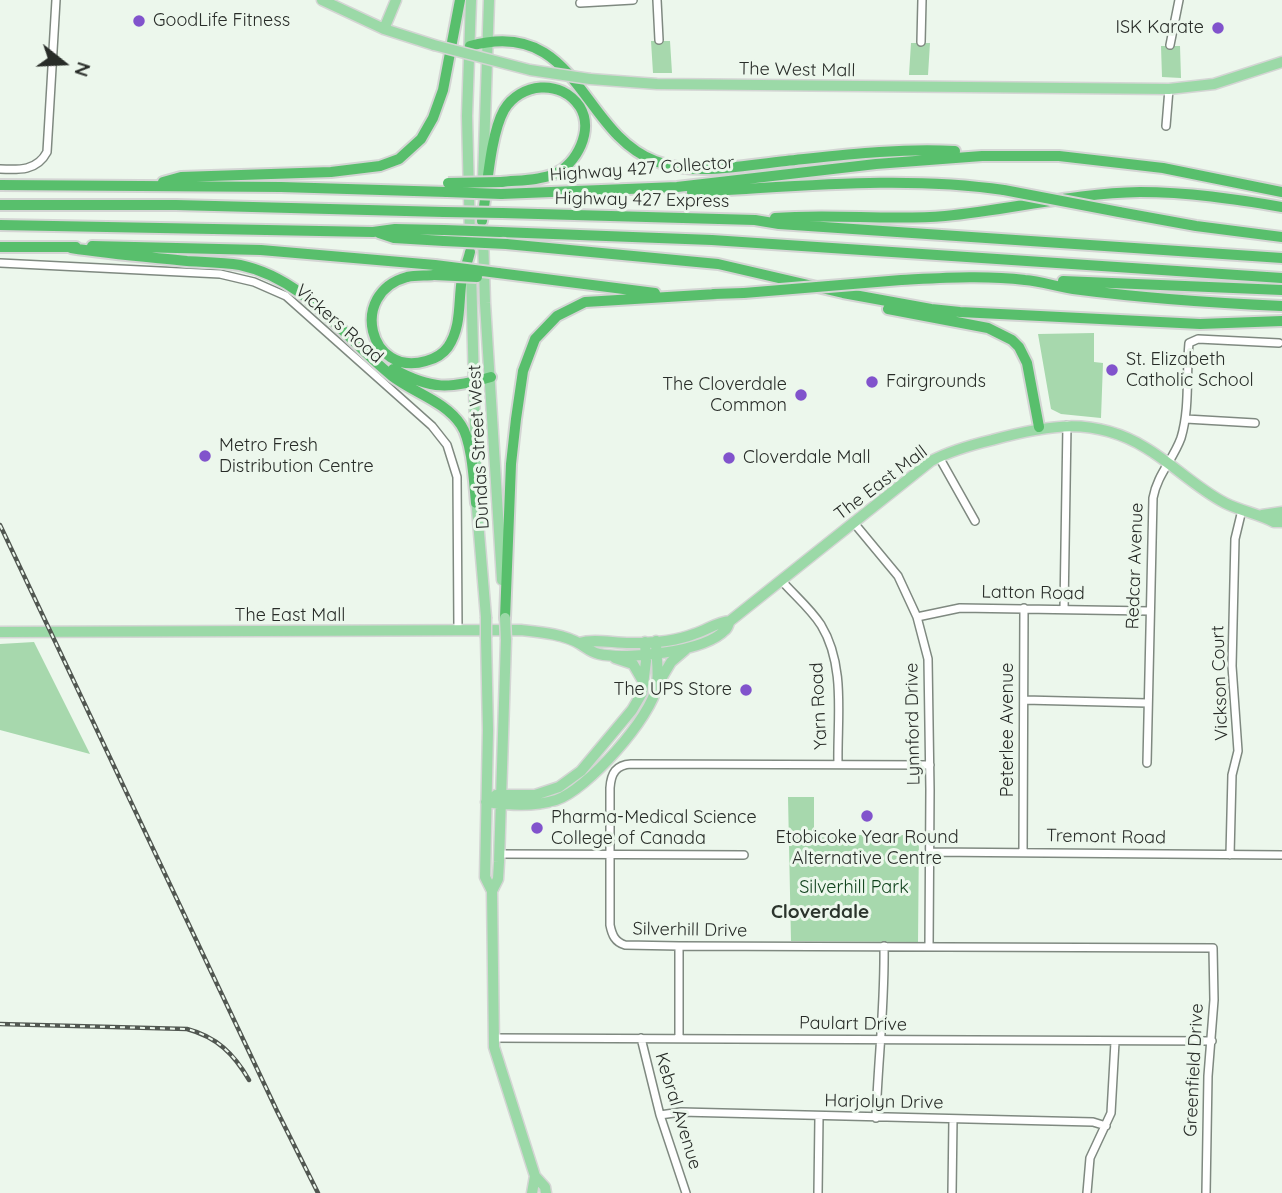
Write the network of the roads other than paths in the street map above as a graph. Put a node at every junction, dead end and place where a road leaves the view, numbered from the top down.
1 (56, 0) edge
2 (322, 0) edge
3 (396, 0) edge
4 (460, 0) edge
5 (471, 0) edge
6 (489, 0) edge
7 (633, 0) edge
8 (657, 0) edge
9 (922, 0) edge
10 (1179, 0) edge
11 (593, 1) edge
12 (580, 3) dead end
13 (384, 29) junction
14 (659, 40) dead end
15 (486, 41) junction
16 (921, 42) dead end
17 (1170, 45) dead end
18 (470, 46) junction
19 (1282, 62) edge
20 (1169, 89) junction
21 (1166, 126) dead end
22 (982, 156) junction
23 (0, 169) edge
24 (0, 185) edge
25 (149, 186) junction
26 (448, 188) junction
27 (1282, 192) edge
28 (519, 194) junction
29 (0, 205) edge
30 (1282, 207) edge
31 (482, 220) junction
32 (755, 220) junction
33 (0, 225) edge
34 (444, 235) junction
35 (1282, 237) edge
36 (0, 247) edge
37 (71, 248) junction
38 (470, 252) junction
39 (1282, 258) edge
40 (0, 263) edge
41 (435, 270) junction
42 (1282, 278) edge
43 (1026, 280) junction
44 (1282, 290) edge
45 (843, 293) junction
46 (717, 294) junction
47 (1282, 306) edge
48 (1282, 321) edge
49 (1279, 344) dead end
50 (372, 357) junction
51 (491, 377) junction
52 (474, 382) junction
53 (1186, 419) junction
54 (1255, 423) dead end
55 (1067, 425) junction
56 (1039, 427) junction
57 (939, 457) junction
58 (1167, 462) junction
59 (476, 503) junction
60 (1242, 510) junction
61 (1282, 512) edge
62 (1262, 516) junction
63 (975, 521) dead end
64 (1282, 522) edge
65 (854, 523) junction
66 (781, 580) junction
67 (1024, 608) junction
68 (1065, 608) junction
69 (1149, 611) junction
70 (918, 617) junction
71 (505, 618) junction
72 (730, 621) junction
73 (458, 630) junction
74 (0, 632) edge
75 (650, 642) junction
76 (579, 643) junction
77 (689, 647) junction
78 (651, 654) junction
79 (612, 656) junction
80 (644, 684) junction
81 (657, 685) junction
82 (1024, 700) junction
83 (1147, 703) junction
84 (1147, 763) dead end
85 (838, 764) junction
86 (930, 765) junction
87 (486, 799) junction
88 (501, 800) junction
89 (1023, 851) junction
90 (930, 852) junction
91 (499, 854) junction
92 (744, 855) dead end
93 (1230, 855) junction
94 (1282, 855) edge
95 (610, 856) junction
96 (492, 891) junction
97 (679, 946) junction
98 (884, 946) junction
99 (929, 946) junction
100 (1213, 948) joint
101 (493, 1038) junction
102 (641, 1038) junction
103 (678, 1038) junction
104 (880, 1040) junction
105 (1212, 1041) junction
106 (1115, 1042) junction
107 (660, 1115) junction
108 (819, 1117) junction
109 (876, 1118) junction
110 (953, 1119) junction
111 (1106, 1126) junction
112 (535, 1176) junction
113 (532, 1193) edge
114 (547, 1193) edge
115 (686, 1193) edge
116 (818, 1193) edge
117 (952, 1193) edge
118 (1087, 1193) edge
119 (1206, 1193) edge

1 - 23 street
2 - 13 main road, The West Mall
3 - 13 main road
4 - 25 highway
5 - 18 main road, Dundas Street West
6 - 15 main road, Dundas Street West
7 - 11 street
8 - 14 street
9 - 16 street
10 - 17 street
11 - 12 street
13 - 20 main road, The West Mall, bridge
15 - 18 highway
15 - 22 highway
15 - 31 main road, Dundas Street West
18 - 38 main road, Dundas Street West
19 - 20 main road, The West Mall
20 - 21 street
22 - 27 highway, Highway 427 Collector
22 - 28 highway, Highway 427 Collector
24 - 25 highway, Highway 427 Collector
25 - 26 highway, Highway 427 Collector
26 - 28 highway, Highway 427 Collector, bridge
26 - 31 highway, bridge
28 - 35 highway, bridge
29 - 32 highway, Highway 427 Express, bridge
30 - 32 highway
31 - 51 main road, Dundas Street West
32 - 39 highway, Highway 427 Express
33 - 34 highway, Highway 427 Express
34 - 42 highway, Highway 427 Express, bridge
34 - 45 highway, bridge
36 - 37 highway
37 - 41 highway
37 - 50 highway
38 - 41 highway
38 - 52 main road, Dundas Street West
40 - 73 street, Vickers Road
41 - 46 highway, bridge
43 - 44 highway
43 - 46 highway, bridge
43 - 47 highway
45 - 48 highway
45 - 56 highway
46 - 71 highway
49 - 53 street, Redcar Avenue
50 - 52 highway
50 - 59 highway
51 - 52 highway
51 - 71 main road, Dundas Street West
52 - 59 main road, Dundas Street West
53 - 54 street
53 - 58 street, Redcar Avenue
55 - 56 main road, The East Mall
55 - 58 main road, The East Mall
55 - 68 street
56 - 57 main road, The East Mall
57 - 63 street
57 - 65 main road, The East Mall
58 - 60 main road, The East Mall
58 - 69 street, Redcar Avenue
59 - 87 main road, Dundas Street West, bridge
60 - 62 main road, The East Mall
60 - 93 street, Vickson Court
61 - 62 main road, The East Mall
62 - 64 main road, The East Mall
65 - 66 main road, The East Mall
65 - 70 street, Lynnford Drive
66 - 72 main road, The East Mall
66 - 85 street, Yarn Road
67 - 68 street, Latton Road
67 - 70 street, Latton Road
67 - 82 street, Peterlee Avenue
68 - 69 street, Latton Road
69 - 83 street, Redcar Avenue
70 - 86 street, Lynnford Drive
71 - 88 main road, Dundas Street West, bridge
72 - 75 main road, The East Mall
72 - 77 main road, The East Mall
73 - 74 main road, The East Mall
73 - 76 main road, The East Mall
75 - 76 main road, The East Mall
75 - 78 main road
76 - 79 main road, The East Mall
77 - 78 main road, The East Mall
77 - 81 main road
78 - 79 main road, The East Mall
78 - 80 main road
78 - 81 main road
79 - 80 main road
80 - 88 main road
81 - 88 main road
82 - 83 street
82 - 89 street, Peterlee Avenue
83 - 84 street, Redcar Avenue
85 - 86 street, Silverhill Drive
85 - 95 street, Silverhill Drive
86 - 90 street, Lynnford Drive
87 - 88 main road
87 - 96 main road, Dundas Street West
88 - 91 main road, Dundas Street West
89 - 90 street, Tremont Road
89 - 93 street, Tremont Road
90 - 99 street, Lynnford Drive
91 - 95 street
91 - 96 main road, Dundas Street West
92 - 95 street
93 - 94 street, Tremont Road
95 - 97 street, Silverhill Drive
96 - 101 main road, Dundas Street West
97 - 98 street, Silverhill Drive
97 - 103 street
98 - 99 street, Silverhill Drive
98 - 104 street
99 - 100 street, Silverhill Drive
100 - 105 street, Greenfield Drive
101 - 102 street, Paulart Drive
101 - 112 main road, Dundas Street West
102 - 103 street, Paulart Drive
102 - 107 street, Kebral Avenue
103 - 104 street, Paulart Drive
104 - 106 street, Paulart Drive
104 - 109 street
105 - 106 street, Paulart Drive
105 - 119 street, Greenfield Drive
106 - 111 street
107 - 108 street, Harjolyn Drive
107 - 115 street, Kebral Avenue
108 - 109 street, Harjolyn Drive
108 - 116 street
109 - 110 street, Harjolyn Drive
110 - 111 street, Harjolyn Drive
110 - 117 street
111 - 118 street
112 - 113 main road, Dundas Street West
112 - 114 main road, Dundas Street West

